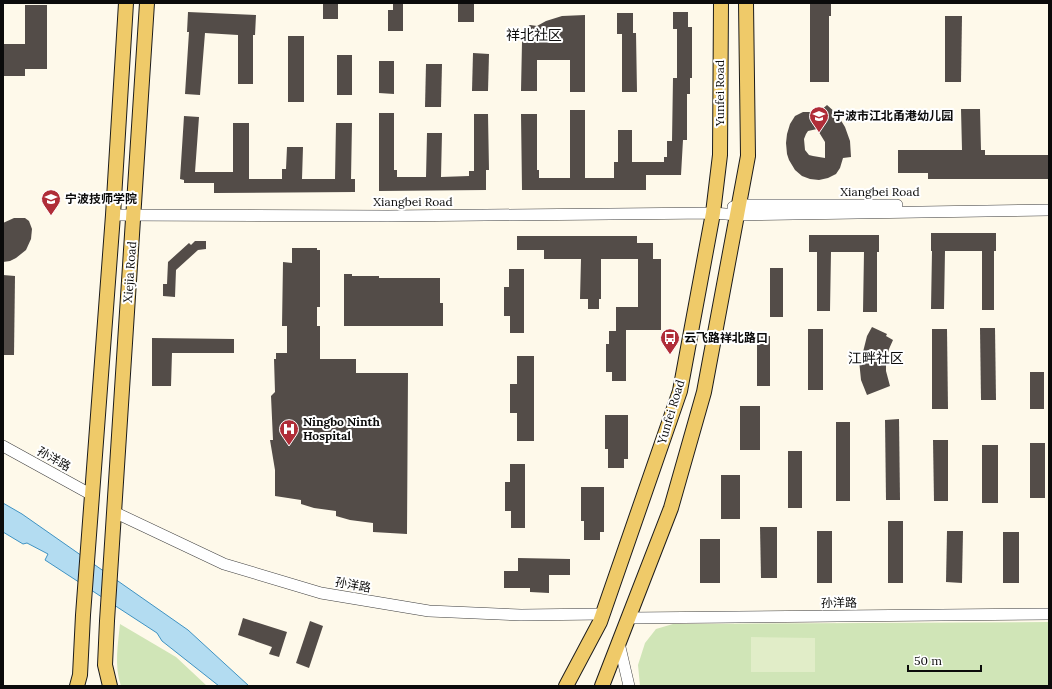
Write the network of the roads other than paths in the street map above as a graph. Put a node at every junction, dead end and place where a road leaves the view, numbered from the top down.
1 (126, 3) edge
2 (147, 3) edge
3 (721, 3) edge
4 (746, 3) edge
5 (1049, 203) edge
6 (738, 210) junction
7 (1049, 210) edge
8 (713, 212) junction
9 (113, 215) junction
10 (134, 215) junction
11 (3, 446) edge
12 (92, 495) junction
13 (114, 512) junction
14 (602, 614) junction
15 (1049, 614) edge
16 (629, 618) junction
17 (619, 643) junction
18 (77, 686) edge
19 (110, 686) edge
20 (566, 686) edge
21 (602, 686) edge
22 (630, 686) edge

1 - 9 main road, Xiejia Road
2 - 10 main road, Xiejia Road
3 - 8 main road, Yunfei Road
4 - 6 main road
5 - 6 street, Xiangbei Road
6 - 7 street, Xiangbei Road
6 - 8 street, Xiangbei Road
6 - 16 main road
8 - 10 street, Xiangbei Road
8 - 14 main road, Yunfei Road
9 - 10 street, Xiangbei Road
9 - 12 main road, Xiejia Road
10 - 13 main road, Xiejia Road
11 - 12 street, 孙洋路
12 - 18 main road, Xiejia Road
13 - 14 street, 孙洋路
13 - 19 main road, Xiejia Road
14 - 20 main road, Yunfei Road
15 - 16 street, 孙洋路
16 - 17 main road
17 - 21 main road
17 - 22 street

